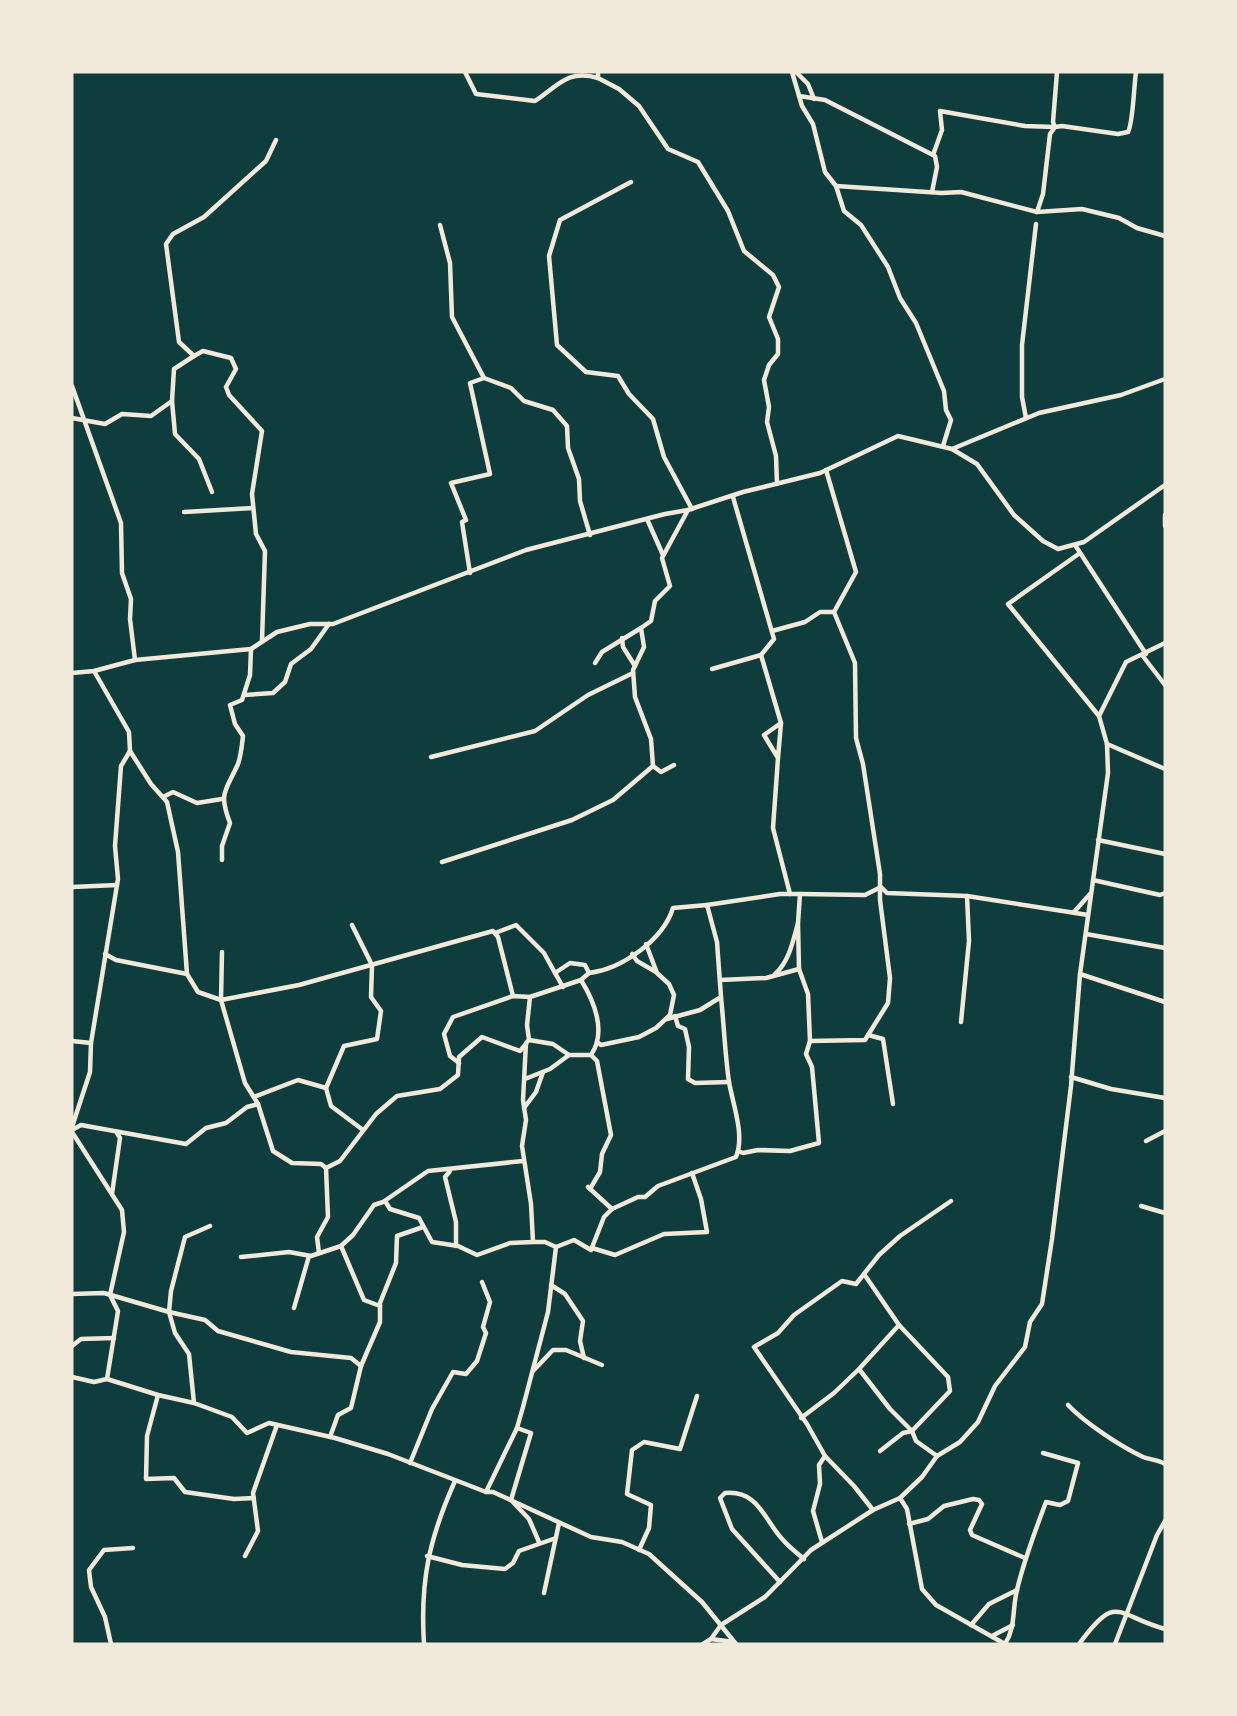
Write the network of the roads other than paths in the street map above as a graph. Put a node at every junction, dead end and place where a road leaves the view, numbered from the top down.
1 (465, 72) edge
2 (598, 72) edge
3 (794, 72) edge
4 (1057, 72) edge
5 (1136, 72) edge
6 (598, 78) junction
7 (800, 96) junction
8 (814, 99) junction
9 (1055, 127) junction
10 (276, 140) dead end
11 (933, 155) junction
12 (631, 182) dead end
13 (836, 186) junction
14 (932, 192) junction
15 (1037, 212) junction
16 (1036, 224) dead end
17 (440, 225) dead end
18 (1165, 236) edge
19 (194, 356) junction
20 (484, 378) junction
21 (1165, 379) edge
22 (72, 386) edge
23 (172, 401) junction
24 (72, 418) edge
25 (82, 418) junction
26 (1026, 418) junction
27 (942, 446) junction
28 (952, 449) junction
29 (826, 470) junction
30 (777, 483) junction
31 (1165, 485) edge
32 (212, 492) dead end
33 (733, 497) junction
34 (253, 508) junction
35 (690, 510) junction
36 (184, 512) dead end
37 (1165, 515) edge
38 (647, 519) junction
39 (1165, 526) edge
40 (590, 535) junction
41 (1075, 546) junction
42 (1080, 553) junction
43 (663, 555) junction
44 (470, 573) junction
45 (834, 612) junction
46 (329, 624) junction
47 (641, 628) junction
48 (772, 631) junction
49 (622, 638) junction
50 (262, 641) junction
51 (1165, 643) edge
52 (250, 649) junction
53 (1144, 655) junction
54 (761, 656) junction
55 (135, 660) junction
56 (595, 663) dead end
57 (635, 666) junction
58 (712, 669) dead end
59 (94, 671) junction
60 (72, 673) edge
61 (633, 673) junction
62 (1165, 685) edge
63 (244, 695) junction
64 (1099, 716) junction
65 (780, 723) junction
66 (1107, 744) junction
67 (130, 751) junction
68 (431, 757) dead end
69 (778, 758) junction
70 (674, 765) dead end
71 (653, 766) junction
72 (1165, 769) edge
73 (163, 797) junction
74 (222, 799) junction
75 (1098, 840) junction
76 (1165, 854) edge
77 (222, 860) dead end
78 (442, 862) dead end
79 (1093, 880) junction
80 (117, 885) junction
81 (72, 887) edge
82 (881, 887) junction
83 (1091, 893) junction
84 (1165, 893) edge
85 (790, 894) junction
86 (800, 894) junction
87 (967, 896) junction
88 (707, 905) junction
89 (1074, 912) junction
90 (1088, 915) junction
91 (798, 923) junction
92 (352, 925) dead end
93 (495, 933) junction
94 (1086, 934) junction
95 (646, 944) junction
96 (1165, 948) edge
97 (222, 952) dead end
98 (105, 954) junction
99 (632, 954) junction
100 (372, 965) junction
101 (799, 969) junction
102 (555, 973) junction
103 (589, 973) junction
104 (657, 973) junction
105 (187, 974) junction
106 (1080, 974) junction
107 (774, 975) junction
108 (581, 980) junction
109 (720, 980) junction
110 (563, 987) junction
111 (513, 996) junction
112 (530, 997) junction
113 (721, 997) junction
114 (221, 1000) junction
115 (1165, 1002) edge
116 (675, 1016) junction
117 (667, 1019) junction
118 (961, 1022) dead end
119 (868, 1035) junction
120 (72, 1041) edge
121 (810, 1041) junction
122 (528, 1042) junction
123 (597, 1042) junction
124 (91, 1043) junction
125 (569, 1055) junction
126 (591, 1055) junction
127 (459, 1063) junction
128 (543, 1072) junction
129 (1071, 1077) junction
130 (525, 1079) junction
131 (729, 1082) junction
132 (326, 1088) junction
133 (254, 1097) junction
134 (1165, 1098) edge
135 (258, 1104) junction
136 (893, 1104) dead end
137 (524, 1108) junction
138 (72, 1130) edge
139 (363, 1130) junction
140 (1165, 1131) edge
141 (117, 1133) junction
142 (1146, 1141) dead end
143 (738, 1151) junction
144 (523, 1161) junction
145 (326, 1168) junction
146 (450, 1170) junction
147 (692, 1173) junction
148 (112, 1194) junction
149 (384, 1201) junction
150 (951, 1201) dead end
151 (1142, 1206) dead end
152 (612, 1209) junction
153 (1165, 1213) edge
154 (210, 1226) dead end
155 (423, 1227) junction
156 (533, 1242) junction
157 (341, 1246) junction
158 (456, 1246) junction
159 (556, 1247) junction
160 (592, 1248) junction
161 (319, 1253) junction
162 (309, 1256) junction
163 (241, 1257) dead end
164 (864, 1274) junction
165 (482, 1281) dead end
166 (551, 1285) junction
167 (72, 1294) edge
168 (110, 1294) junction
169 (380, 1306) junction
170 (294, 1308) dead end
171 (170, 1312) junction
172 (899, 1325) junction
173 (114, 1338) junction
174 (72, 1346) edge
175 (584, 1358) junction
176 (602, 1365) dead end
177 (361, 1366) junction
178 (859, 1369) junction
179 (533, 1372) junction
180 (72, 1377) edge
181 (107, 1379) junction
182 (158, 1395) junction
183 (697, 1396) dead end
184 (194, 1403) junction
185 (1068, 1405) dead end
186 (801, 1418) junction
187 (277, 1425) junction
188 (517, 1428) junction
189 (912, 1431) junction
190 (330, 1437) junction
191 (879, 1451) dead end
192 (1043, 1453) dead end
193 (825, 1456) junction
194 (937, 1456) junction
195 (410, 1463) junction
196 (1165, 1464) edge
197 (455, 1481) junction
198 (486, 1492) junction
199 (254, 1498) junction
200 (900, 1498) junction
201 (511, 1500) junction
202 (873, 1510) junction
203 (1165, 1521) edge
204 (559, 1523) junction
205 (909, 1524) junction
206 (556, 1538) junction
207 (539, 1542) junction
208 (822, 1542) junction
209 (133, 1548) dead end
210 (639, 1550) junction
211 (245, 1556) dead end
212 (427, 1556) junction
213 (1025, 1558) junction
214 (804, 1559) junction
215 (780, 1582) junction
216 (1017, 1590) junction
217 (544, 1593) dead end
218 (1128, 1614) junction
219 (1013, 1624) junction
220 (721, 1625) junction
221 (971, 1625) junction
222 (1165, 1629) edge
223 (992, 1636) junction
224 (711, 1639) junction
225 (735, 1643) edge
226 (111, 1644) edge
227 (424, 1644) edge
228 (703, 1644) edge
229 (1005, 1644) edge
230 (1078, 1644) edge
231 (1115, 1644) edge

1 - 6 street
2 - 6 street
3 - 7 street
3 - 8 street
4 - 9 street
5 - 9 street
6 - 30 street
7 - 8 street
7 - 13 street
8 - 11 street
9 - 11 street
9 - 15 street
10 - 19 street
11 - 14 street
12 - 35 street
13 - 14 street
13 - 27 street
14 - 15 street
15 - 18 street
16 - 26 street
17 - 20 street
19 - 23 street
19 - 34 street
20 - 40 street
20 - 44 street
21 - 26 street
22 - 25 street
23 - 25 street
23 - 32 street
24 - 25 street
25 - 55 street
26 - 28 street
27 - 28 street
27 - 29 street
28 - 41 street
29 - 30 street
29 - 45 street
30 - 33 street
31 - 41 street
33 - 35 street
33 - 48 street
34 - 36 street
34 - 50 street
35 - 38 street
35 - 43 street
37 - 39 street
38 - 40 street
38 - 43 street
40 - 44 street
41 - 42 street
42 - 53 street
42 - 64 street
43 - 47 street
44 - 46 street
45 - 48 street
45 - 82 street
46 - 50 street
46 - 63 street
47 - 49 street
47 - 57 street
48 - 54 street
49 - 56 street
49 - 57 street
50 - 52 street
51 - 53 street
52 - 55 street
52 - 63 street
53 - 62 street
53 - 64 street
54 - 58 street
54 - 65 street
55 - 59 street
57 - 61 street
59 - 60 street
59 - 67 street
61 - 68 street
61 - 71 street
63 - 74 street
64 - 66 street
65 - 69 street
65 - 69 street
66 - 72 street
66 - 75 street
67 - 73 street
67 - 80 street
69 - 85 street
70 - 71 street
71 - 78 street
73 - 74 street
73 - 105 street
74 - 77 street
75 - 76 street
75 - 79 street
79 - 83 street
79 - 84 street
80 - 81 street
80 - 98 street
82 - 86 street
82 - 87 street
82 - 119 street
83 - 89 street
83 - 90 street
85 - 86 street
85 - 88 street
86 - 91 street
87 - 89 street
87 - 118 street
88 - 95 street
88 - 109 street
89 - 90 street
90 - 94 street
91 - 101 street
91 - 107 street
92 - 100 street
93 - 100 street
93 - 102 street
93 - 111 street
94 - 96 street
94 - 106 street
95 - 99 street
95 - 104 street
97 - 114 street
98 - 105 street
98 - 124 street
99 - 103 street
99 - 104 street
100 - 114 street
100 - 132 street
101 - 107 street
101 - 121 street
102 - 103 street
102 - 110 street
103 - 108 street
104 - 117 street
105 - 114 street
106 - 115 street
106 - 129 street
107 - 109 street
108 - 110 street
108 - 123 street
109 - 113 street
110 - 112 street
111 - 112 street
111 - 127 street
112 - 122 street
113 - 116 street
113 - 131 street
114 - 133 street
116 - 117 street
116 - 131 street
117 - 123 street
119 - 121 street
119 - 136 street
120 - 124 street
121 - 143 street
122 - 125 street
122 - 127 street
122 - 130 street
123 - 126 street
124 - 138 street
125 - 126 street
125 - 128 street
126 - 152 street
127 - 139 street
128 - 130 street
128 - 137 street
129 - 134 street
129 - 194 street
130 - 137 street
131 - 143 street
132 - 133 street
132 - 139 street
133 - 135 street
135 - 141 street
135 - 145 street
137 - 144 street
138 - 141 street
138 - 148 street
139 - 145 street
140 - 142 street
141 - 148 street
143 - 147 street
144 - 146 street
144 - 156 street
145 - 161 street
146 - 149 street
146 - 158 street
147 - 152 street
147 - 160 street
148 - 168 street
149 - 155 street
149 - 157 street
150 - 164 street
151 - 153 street
152 - 160 street
154 - 171 street
155 - 158 street
155 - 169 street
156 - 158 street
156 - 159 street
157 - 161 street
157 - 169 street
159 - 160 street
159 - 166 street
161 - 162 street
162 - 163 street
162 - 170 street
164 - 172 street
164 - 186 street
165 - 195 street
166 - 175 street
166 - 179 street
167 - 168 street
168 - 171 street
168 - 173 street
169 - 177 street
171 - 177 street
171 - 184 street
172 - 178 street
172 - 189 street
173 - 174 street
173 - 181 street
175 - 176 street
175 - 179 street
177 - 190 street
178 - 186 street
178 - 189 street
179 - 188 street
180 - 181 street
181 - 182 street
182 - 184 street
182 - 199 street
183 - 210 street
184 - 187 street
185 - 196 street
186 - 193 street
187 - 190 street
187 - 199 street
188 - 198 street
188 - 201 street
189 - 191 street
189 - 194 street
190 - 195 street
192 - 213 street
193 - 202 street
193 - 208 street
194 - 200 street
195 - 197 street
197 - 198 street
197 - 212 street
198 - 201 street
199 - 211 street
200 - 202 street
200 - 205 street
201 - 204 street
201 - 207 street
202 - 208 street
203 - 218 street
204 - 206 street
204 - 210 street
205 - 213 street
205 - 221 street
206 - 207 street
206 - 217 street
207 - 212 street
208 - 214 street
209 - 226 street
210 - 220 street
212 - 227 street
213 - 216 street
214 - 215 street
214 - 215 street
215 - 220 street
216 - 219 street
216 - 221 street
218 - 222 street
218 - 230 street
218 - 231 street
219 - 223 street
219 - 229 street
220 - 224 street
220 - 225 street
221 - 223 street
223 - 229 street
224 - 225 street
224 - 228 street

